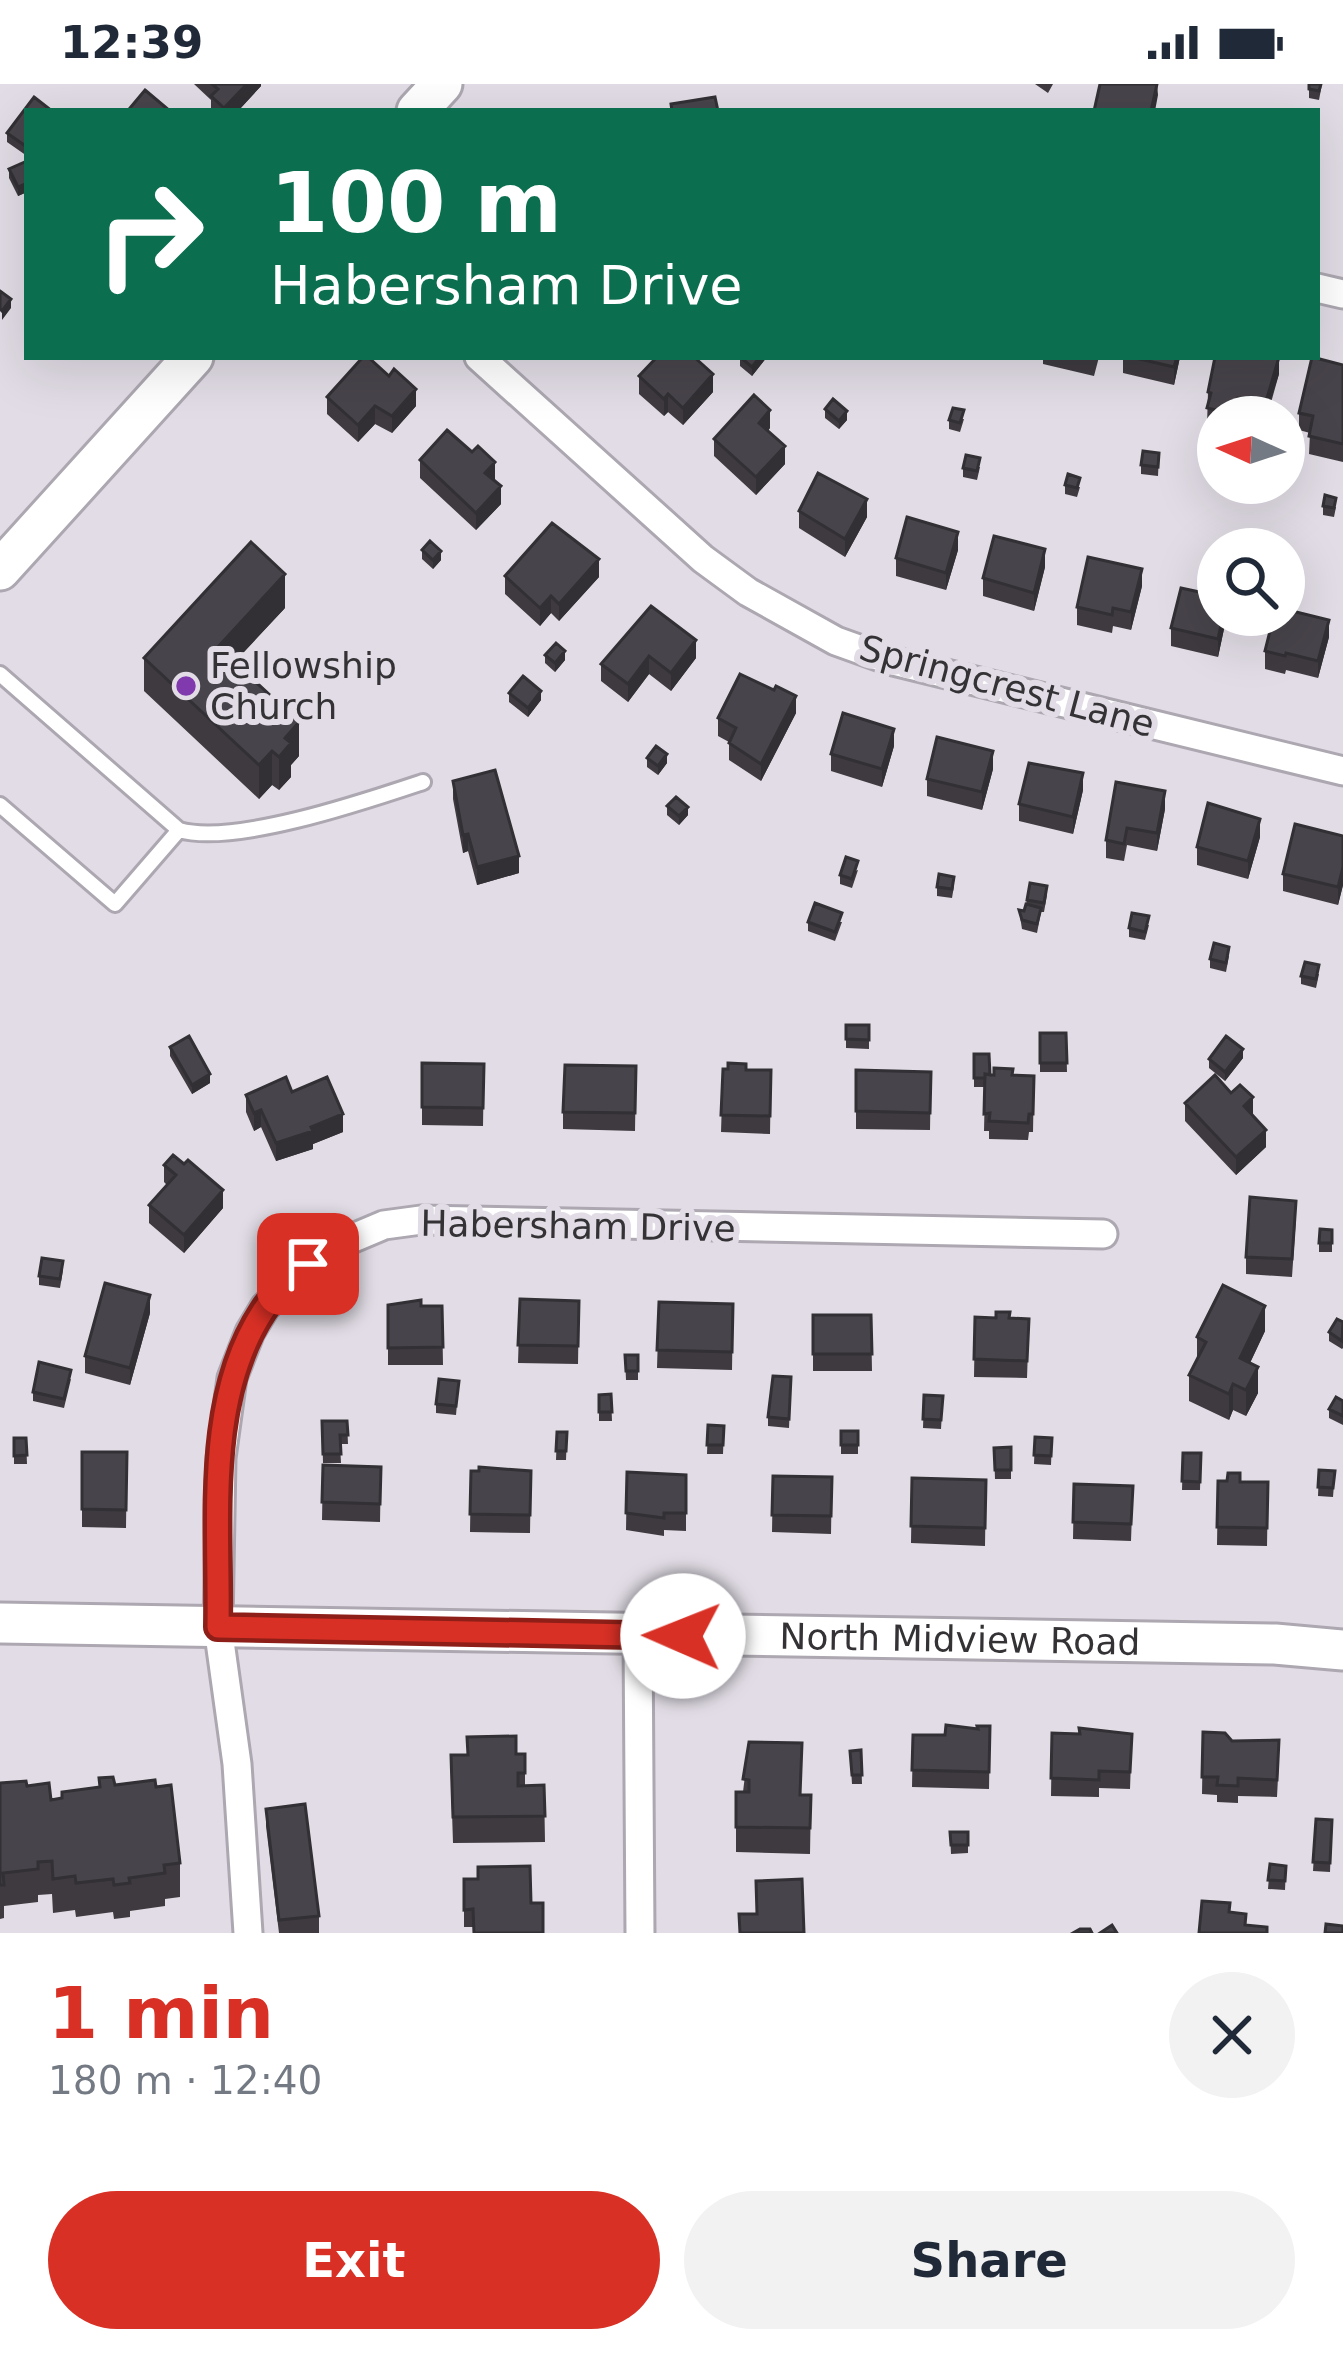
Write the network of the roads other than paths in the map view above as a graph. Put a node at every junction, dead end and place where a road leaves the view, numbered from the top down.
1 (442, 84) edge
2 (420, 108) edge
3 (191, 360) edge
4 (482, 360) edge
5 (0, 570) edge
6 (3, 682) edge
7 (1343, 771) edge
8 (423, 782) dead end
9 (0, 805) edge
10 (178, 830) junction
11 (1103, 1234) dead end
12 (0, 1623) edge
13 (218, 1627) junction
14 (638, 1635) junction
15 (1343, 1650) edge
16 (248, 1933) edge
17 (640, 1933) edge

1 - 2 street
3 - 5 street
4 - 7 street, Springcrest Lane
6 - 10 lane
8 - 10 lane
9 - 10 lane
11 - 13 street, Habersham Drive
12 - 13 street, North Midview Road
13 - 14 street, North Midview Road
13 - 16 street, Habersham Drive
14 - 15 street, North Midview Road
14 - 17 street

